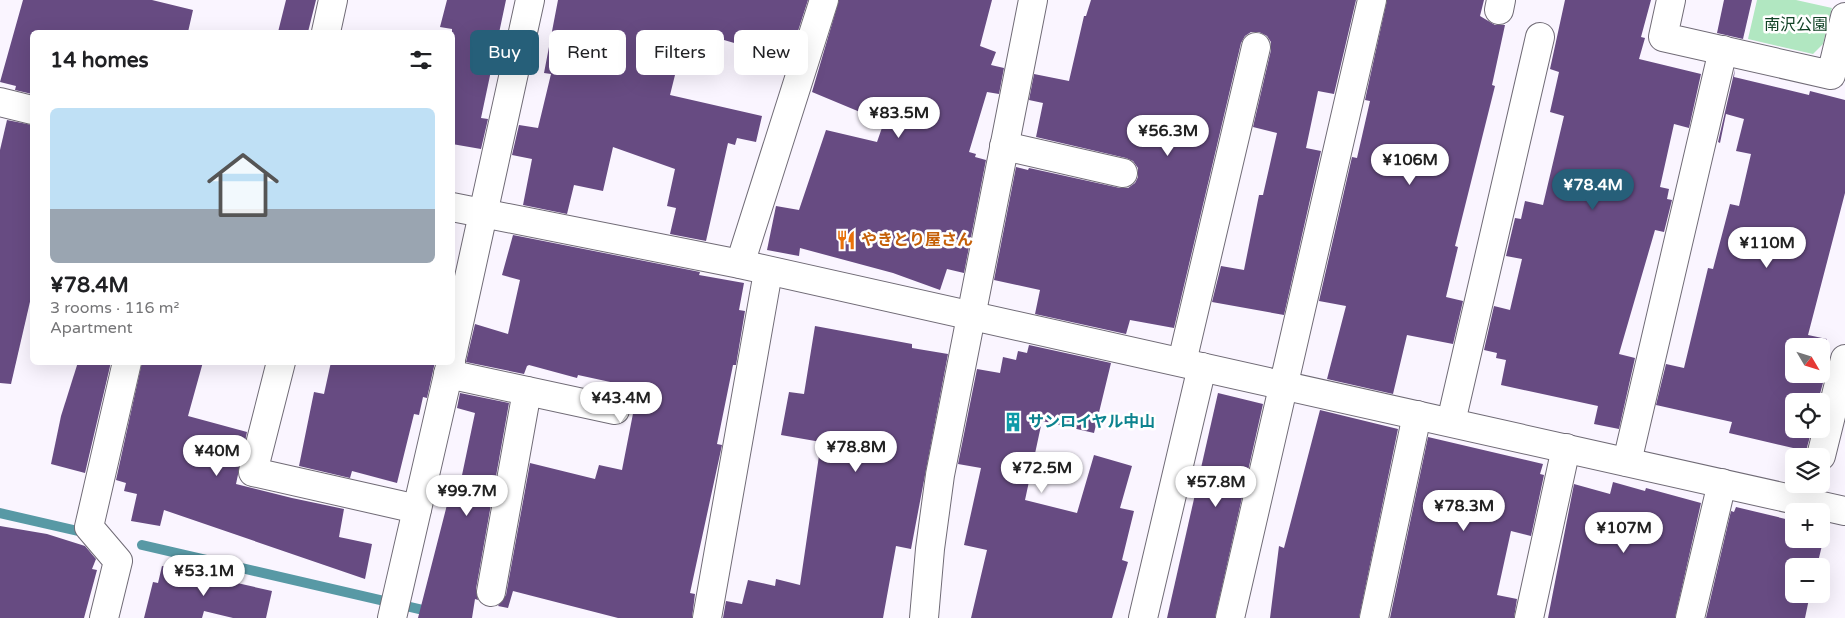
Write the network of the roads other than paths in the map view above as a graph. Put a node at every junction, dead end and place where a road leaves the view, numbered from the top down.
1 (333, 0) edge
2 (530, 0) edge
3 (824, 0) edge
4 (1033, 0) edge
5 (1372, 0) edge
6 (1671, 0) edge
7 (1845, 17) edge
8 (326, 30) edge
9 (1540, 37) dead end
10 (1256, 47) dead end
11 (1723, 50) junction
12 (0, 102) edge
13 (30, 110) edge
14 (1004, 146) junction
15 (1123, 173) dead end
16 (455, 208) edge
17 (485, 215) junction
18 (740, 264) junction
19 (768, 272) junction
20 (972, 315) junction
21 (455, 346) edge
22 (1845, 359) edge
23 (1192, 364) junction
24 (126, 365) edge
25 (280, 365) edge
26 (451, 365) edge
27 (454, 365) edge
28 (1283, 385) junction
29 (527, 391) junction
30 (615, 410) dead end
31 (1417, 415) junction
32 (1451, 422) junction
33 (1566, 448) junction
34 (1823, 448) edge
35 (1627, 462) junction
36 (1722, 483) junction
37 (1785, 490) edge
38 (1812, 493) edge
39 (417, 510) junction
40 (1845, 511) edge
41 (491, 592) dead end
42 (104, 618) edge
43 (392, 618) edge
44 (707, 618) edge
45 (924, 618) edge
46 (1143, 618) edge
47 (1230, 618) edge
48 (1374, 618) edge
49 (1529, 618) edge
50 (1690, 618) edge

1 - 8 street
2 - 17 street
3 - 18 street
4 - 14 street
5 - 28 street
6 - 11 street
7 - 11 street
9 - 32 street
10 - 23 street
11 - 35 street
12 - 13 street
14 - 15 street
14 - 20 street
16 - 17 street
17 - 18 street
17 - 21 street
18 - 19 street
19 - 20 street
19 - 44 street
20 - 23 street
20 - 45 street
22 - 34 street
23 - 28 street
23 - 46 street
24 - 42 street
25 - 39 street
26 - 39 street
27 - 29 street
28 - 31 street
28 - 47 street
29 - 30 street
29 - 41 street
31 - 32 street
31 - 48 street
32 - 33 street
33 - 35 street
33 - 49 street
35 - 36 street
36 - 37 street
36 - 50 street
38 - 40 street
39 - 43 street

